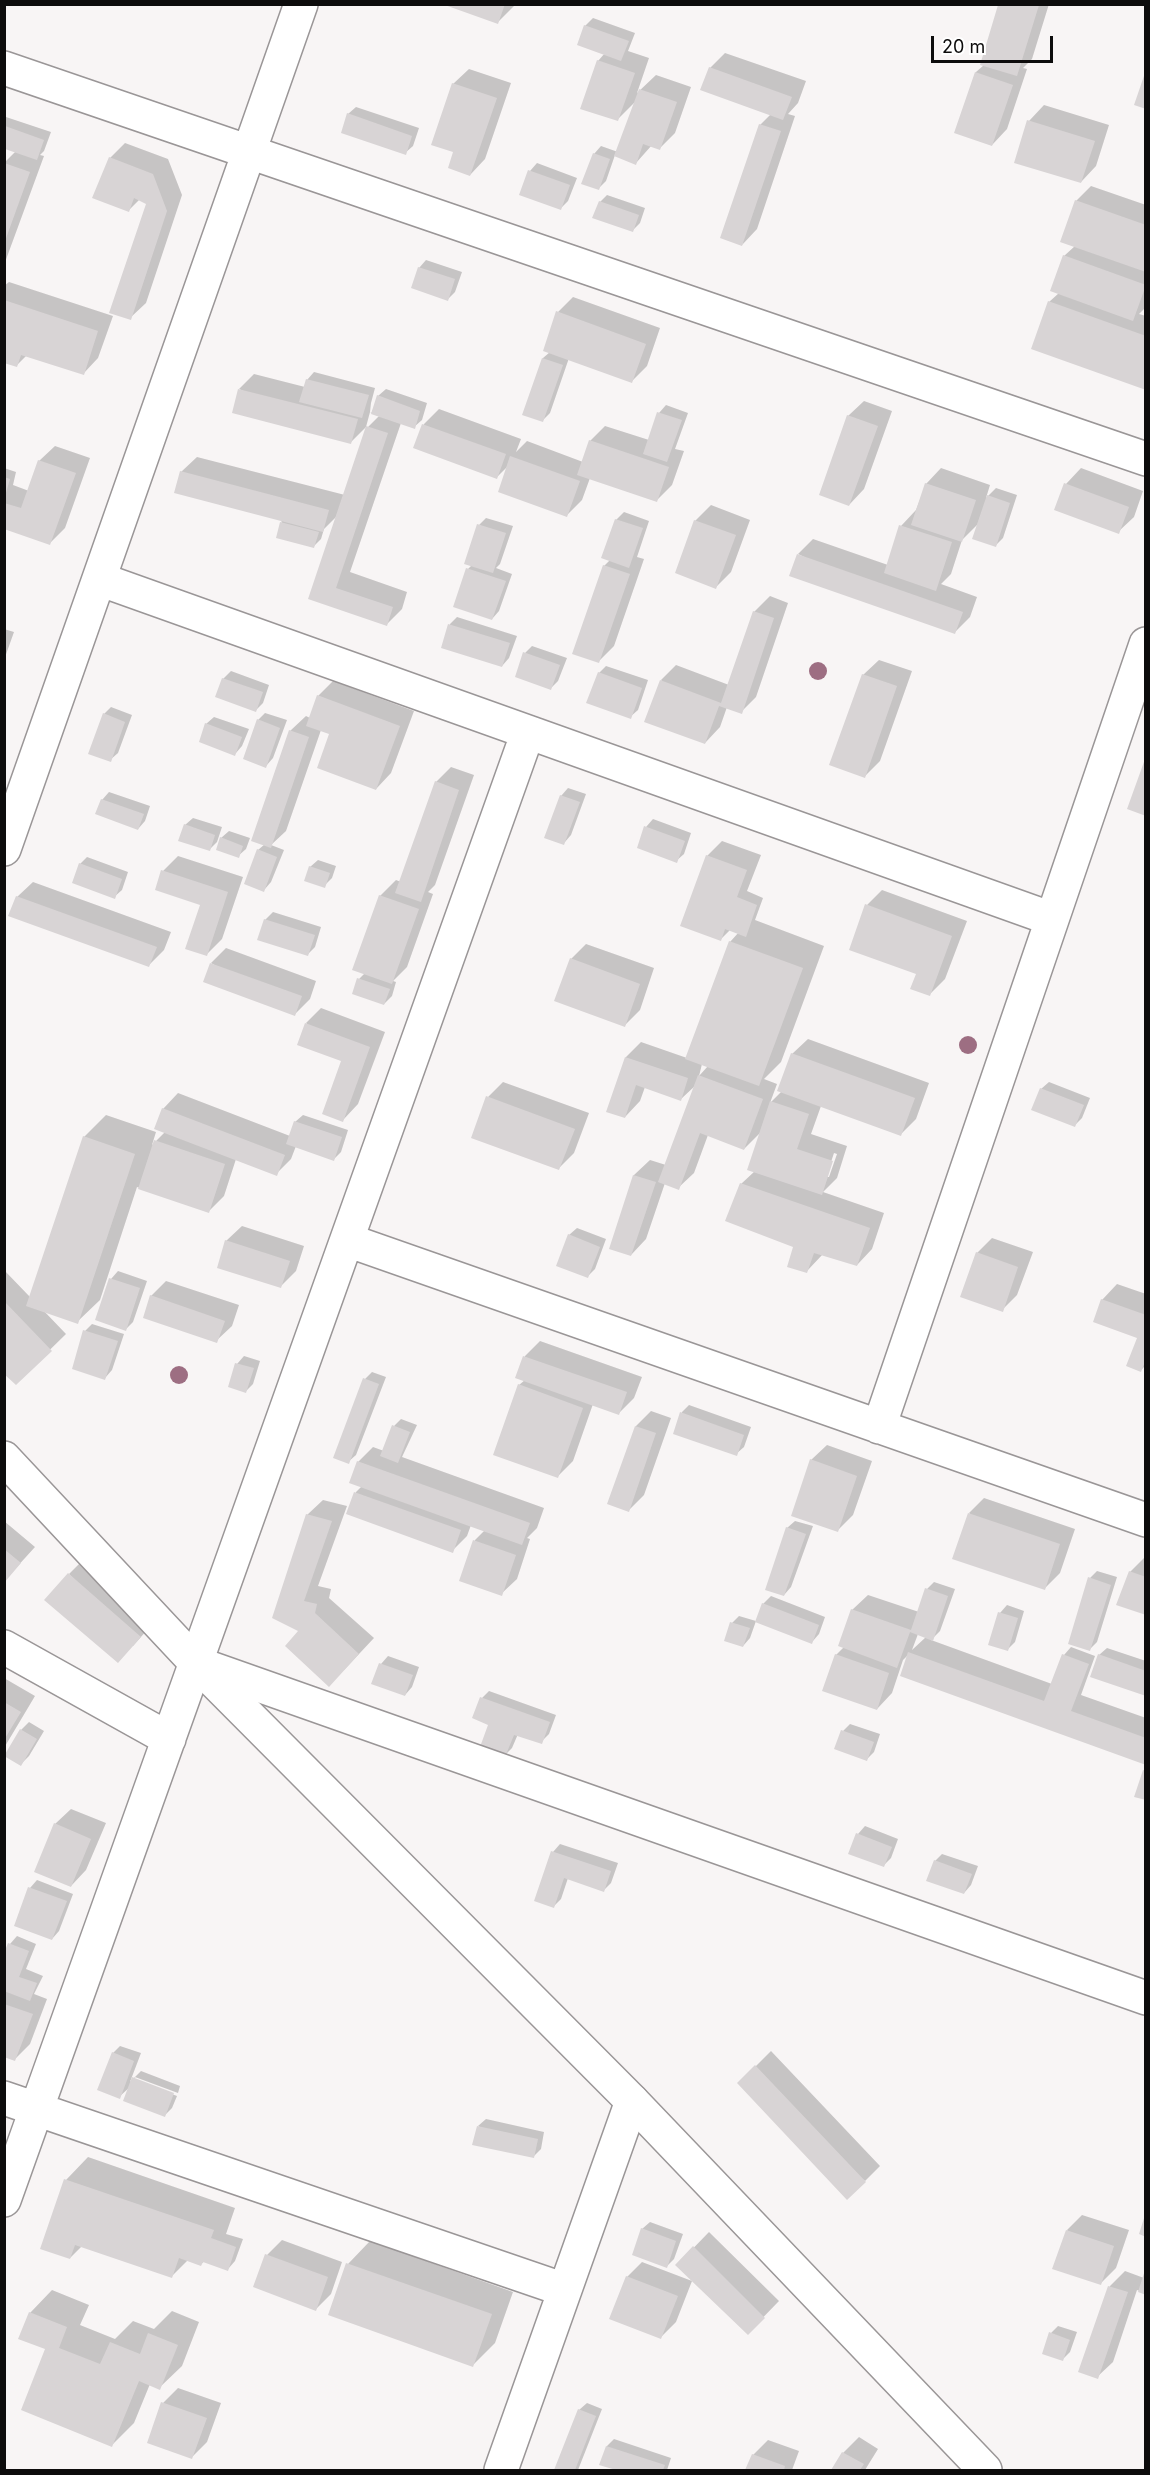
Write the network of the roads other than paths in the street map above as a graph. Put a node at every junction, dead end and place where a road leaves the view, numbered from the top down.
1 (301, 4) edge
2 (4, 68) edge
3 (249, 152) junction
4 (1146, 459) edge
5 (99, 579) junction
6 (1146, 644) edge
7 (528, 732) junction
8 (4, 849) edge
9 (1052, 919) junction
10 (347, 1240) junction
11 (879, 1427) junction
12 (4, 1458) edge
13 (1146, 1520) edge
14 (4, 1647) edge
15 (196, 1663) junction
16 (169, 1738) junction
17 (1146, 1998) edge
18 (4, 2098) edge
19 (632, 2101) junction
20 (37, 2109) junction
21 (4, 2200) edge
22 (565, 2289) junction
23 (501, 2470) edge
24 (985, 2470) edge

1 - 3 street
2 - 3 street
3 - 4 street
3 - 5 street
5 - 7 street
5 - 8 street
6 - 9 street
7 - 9 street
7 - 10 street
9 - 11 street
10 - 11 street
10 - 15 street
11 - 13 street
12 - 15 street
14 - 16 street
15 - 16 street
15 - 17 street
15 - 19 street
16 - 20 street
18 - 20 street
19 - 22 street
19 - 24 street
20 - 21 street
20 - 22 street
22 - 23 street

